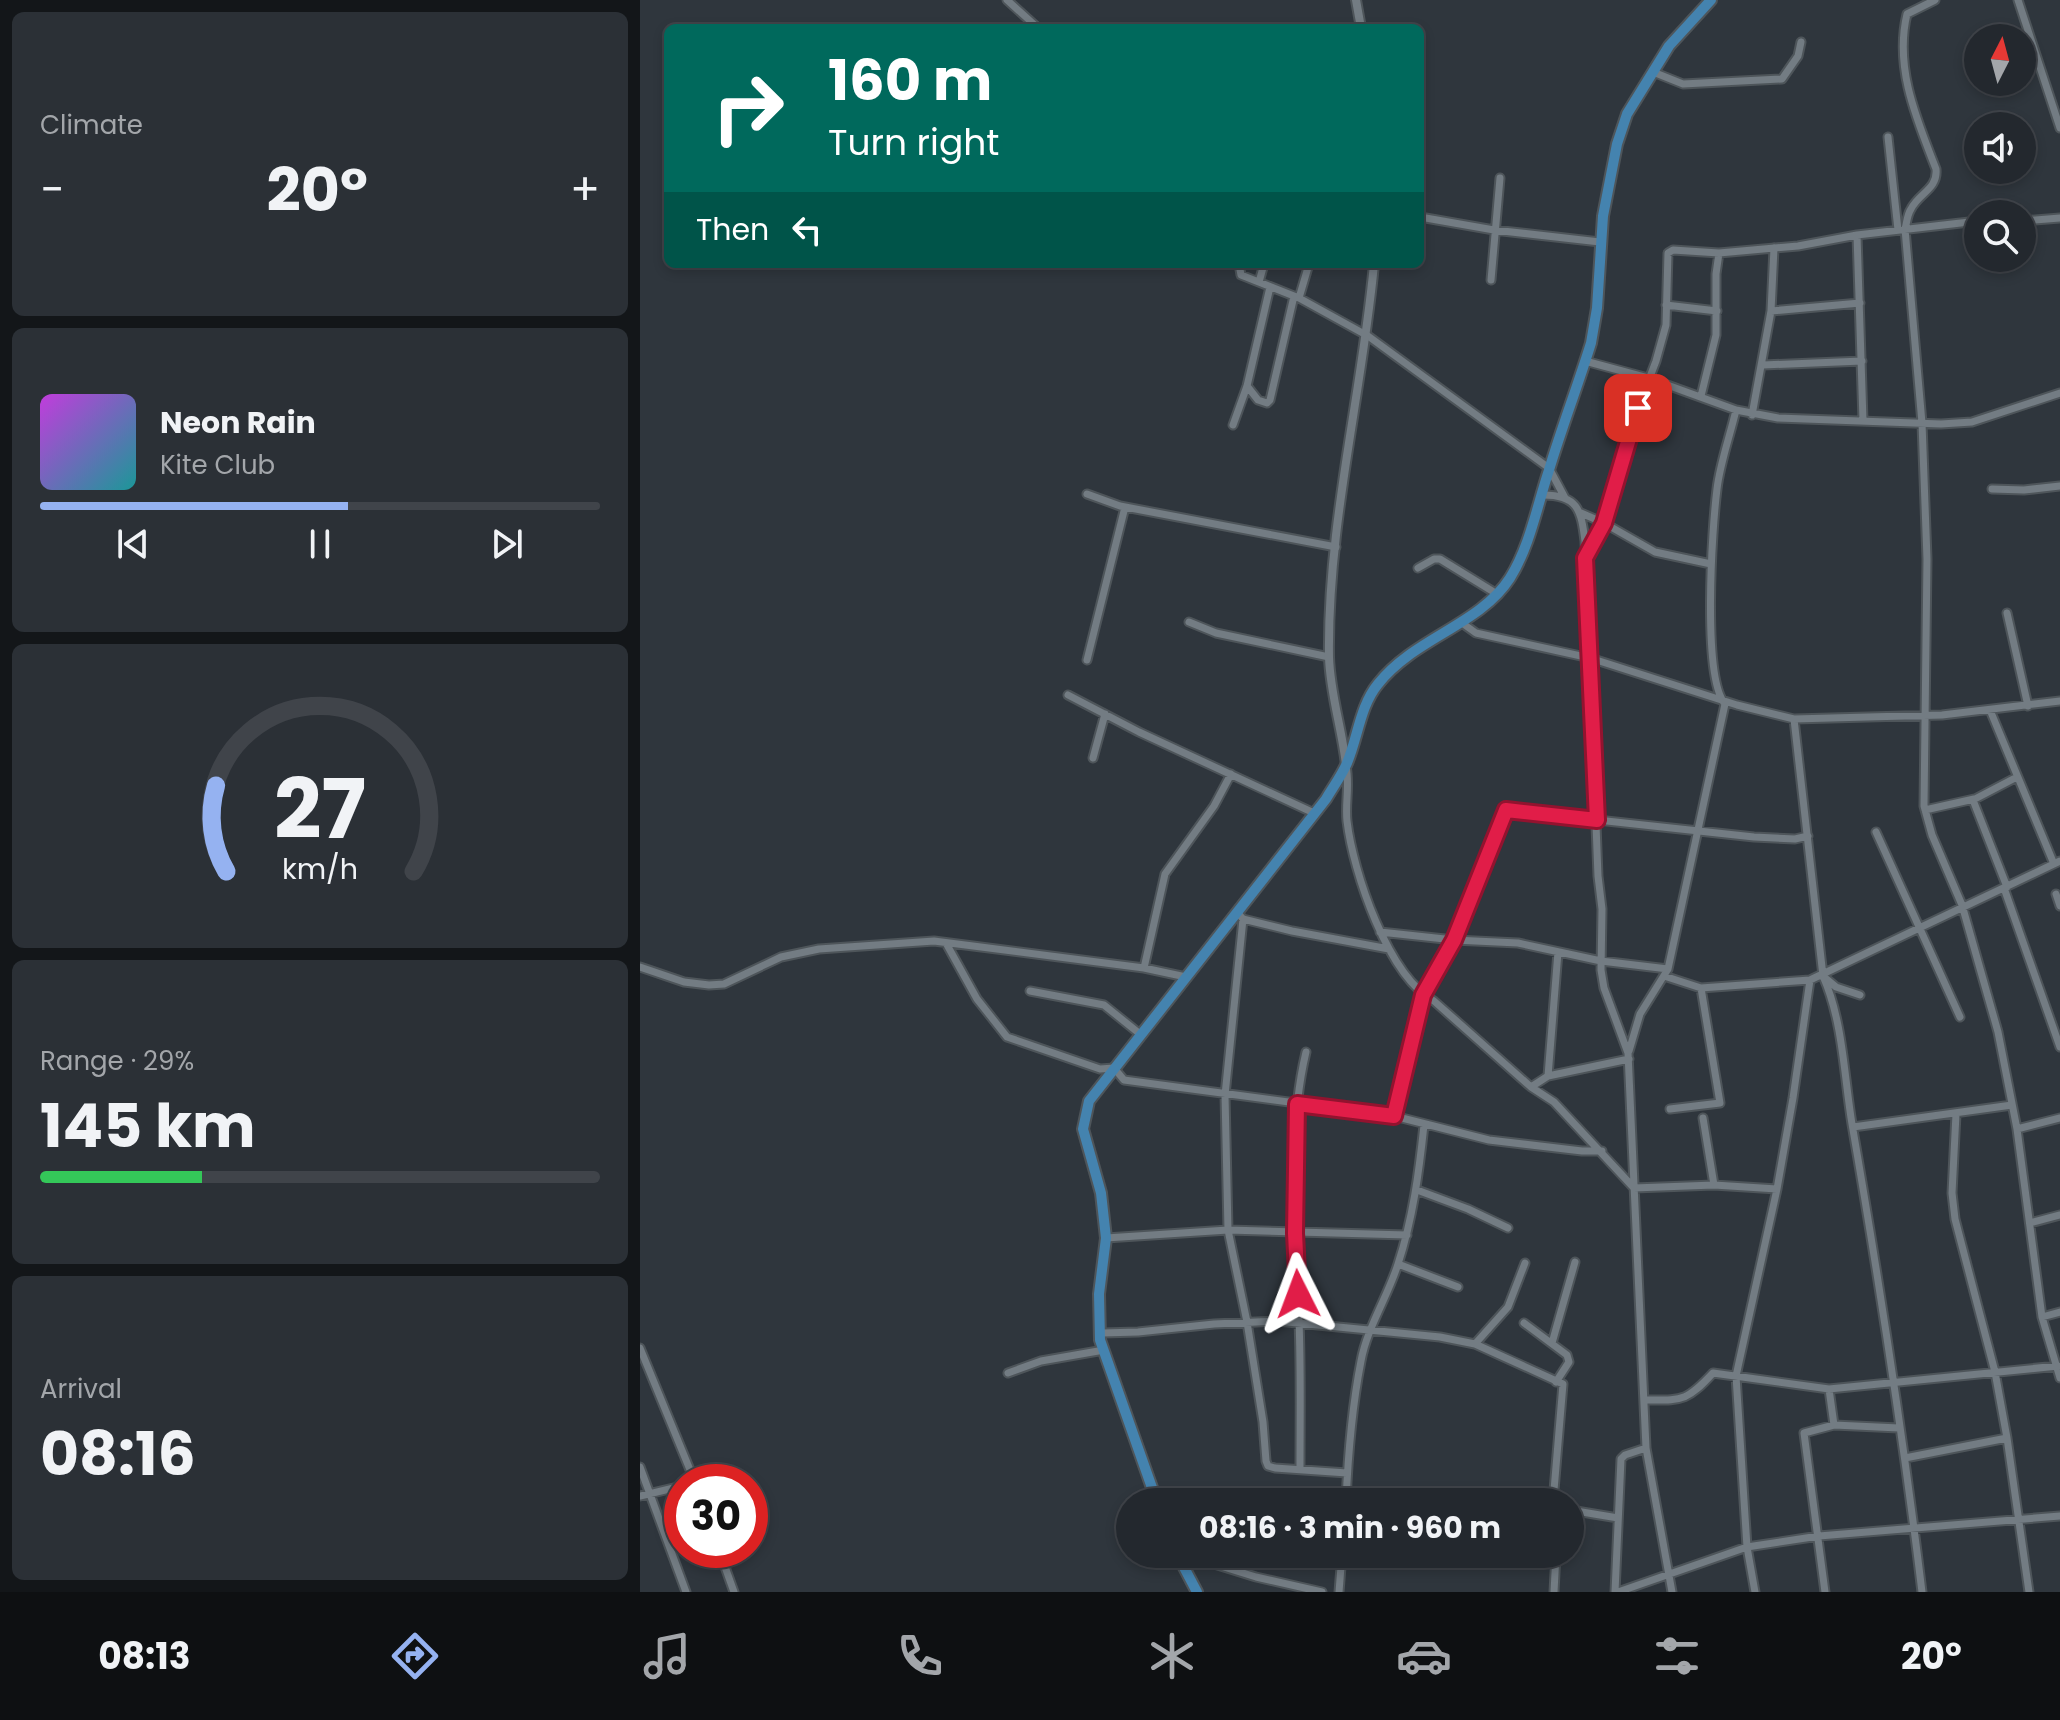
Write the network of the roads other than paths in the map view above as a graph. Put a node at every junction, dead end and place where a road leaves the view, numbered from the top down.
1 (1007, 0) edge
2 (1356, 0) edge
3 (1711, 0) edge
4 (1935, 0) edge
5 (2018, 0) edge
6 (1034, 24) edge
7 (1360, 24) edge
8 (1801, 42) dead end
9 (1653, 72) junction
10 (2060, 128) edge
11 (1888, 137) dead end
12 (1500, 178) dead end
13 (1424, 218) edge
14 (2060, 218) edge
15 (2036, 220) edge
16 (1964, 223) edge
17 (1494, 230) junction
18 (1902, 230) junction
19 (1857, 235) junction
20 (1600, 242) junction
21 (1774, 248) junction
22 (1719, 253) junction
23 (1240, 268) edge
24 (1263, 268) edge
25 (1307, 268) edge
26 (1374, 268) edge
27 (1491, 280) dead end
28 (1259, 282) junction
29 (1270, 287) junction
30 (1296, 297) junction
31 (1860, 303) junction
32 (1666, 305) junction
33 (1717, 311) junction
34 (1771, 311) junction
35 (1368, 336) junction
36 (1585, 361) junction
37 (1862, 361) junction
38 (1763, 365) junction
39 (1648, 378) junction
40 (1247, 386) junction
41 (2060, 393) edge
42 (1701, 396) junction
43 (1736, 410) junction
44 (1752, 415) junction
45 (1863, 421) junction
46 (1922, 423) junction
47 (1233, 425) dead end
48 (1549, 468) junction
49 (2060, 486) edge
50 (1992, 489) dead end
51 (1087, 494) dead end
52 (1543, 495) junction
53 (1565, 498) junction
54 (1125, 507) junction
55 (1581, 513) junction
56 (1604, 523) junction
57 (1336, 547) junction
58 (1585, 558) junction
59 (1711, 564) junction
60 (1418, 568) dead end
61 (1497, 594) junction
62 (2007, 613) dead end
63 (1189, 622) dead end
64 (1462, 623) junction
65 (1329, 657) junction
66 (1590, 658) junction
67 (1087, 660) dead end
68 (1068, 695) dead end
69 (1721, 699) junction
70 (2060, 701) edge
71 (2028, 706) junction
72 (1990, 710) junction
73 (1105, 714) junction
74 (1925, 716) junction
75 (1794, 719) junction
76 (1093, 758) dead end
77 (1346, 766) junction
78 (1231, 774) junction
79 (2017, 777) junction
80 (1974, 799) junction
81 (1925, 810) junction
82 (1314, 813) junction
83 (1597, 820) junction
84 (1697, 832) junction
85 (1876, 832) dead end
86 (1808, 836) junction
87 (2057, 862) edge
88 (2006, 888) junction
89 (2056, 894) dead end
90 (1962, 905) junction
91 (2060, 906) edge
92 (1240, 915) junction
93 (1917, 927) junction
94 (1380, 932) junction
95 (1454, 940) junction
96 (946, 943) junction
97 (1389, 949) junction
98 (1558, 952) junction
99 (1601, 961) junction
100 (640, 967) edge
101 (1144, 968) junction
102 (1666, 973) junction
103 (1823, 976) junction
104 (1186, 977) junction
105 (1810, 980) junction
106 (1701, 988) junction
107 (1030, 991) dead end
108 (1423, 995) junction
109 (1860, 995) dead end
110 (1960, 1017) dead end
111 (1140, 1034) junction
112 (2060, 1047) edge
113 (1306, 1052) dead end
114 (1628, 1056) junction
115 (1114, 1068) junction
116 (1548, 1076) junction
117 (1531, 1087) junction
118 (1225, 1095) junction
119 (1297, 1104) junction
120 (2012, 1105) junction
121 (1670, 1109) dead end
122 (1956, 1114) junction
123 (1394, 1116) junction
124 (1703, 1118) dead end
125 (2060, 1118) edge
126 (1424, 1125) junction
127 (1853, 1127) junction
128 (2017, 1129) junction
129 (1602, 1151) junction
130 (1714, 1185) junction
131 (1634, 1188) junction
132 (1777, 1189) junction
133 (1417, 1190) junction
134 (2060, 1215) edge
135 (2030, 1223) junction
136 (1508, 1228) dead end
137 (1228, 1230) junction
138 (1295, 1233) junction
139 (1407, 1235) junction
140 (1106, 1238) junction
141 (1575, 1262) dead end
142 (1525, 1263) dead end
143 (1398, 1264) junction
144 (1458, 1287) dead end
145 (2060, 1312) edge
146 (2042, 1317) junction
147 (1247, 1322) junction
148 (1524, 1323) dead end
149 (1299, 1324) junction
150 (1372, 1330) junction
151 (1102, 1333) junction
152 (1552, 1343) junction
153 (1475, 1344) junction
154 (640, 1348) edge
155 (1104, 1350) junction
156 (2058, 1366) edge
157 (1995, 1372) junction
158 (1008, 1373) dead end
159 (1736, 1376) junction
160 (2060, 1378) edge
161 (1556, 1382) junction
162 (1893, 1384) junction
163 (1829, 1389) junction
164 (1644, 1400) junction
165 (1834, 1425) junction
166 (1899, 1428) junction
167 (2007, 1438) junction
168 (1646, 1448) junction
169 (1905, 1458) junction
170 (688, 1464) edge
171 (640, 1467) edge
172 (1300, 1468) junction
173 (1347, 1473) junction
174 (1152, 1488) edge
175 (1346, 1488) edge
176 (1554, 1488) edge
177 (664, 1490) edge
178 (650, 1494) junction
179 (640, 1496) edge
180 (1584, 1512) edge
181 (2060, 1516) edge
182 (1618, 1518) junction
183 (2020, 1521) junction
184 (1912, 1528) junction
185 (1819, 1536) junction
186 (1747, 1547) junction
187 (725, 1568) edge
188 (1186, 1568) edge
189 (1226, 1568) edge
190 (1341, 1568) edge
191 (1555, 1568) edge
192 (1668, 1575) junction
193 (686, 1592) edge
194 (734, 1592) edge
195 (1197, 1592) edge
196 (1322, 1592) edge
197 (1339, 1592) edge
198 (1554, 1592) edge
199 (1616, 1592) edge
200 (1672, 1592) edge
201 (1755, 1592) edge
202 (1825, 1592) edge
203 (1922, 1592) edge
204 (2029, 1592) edge

1 - 6 street
2 - 7 street
3 - 9 main road
4 - 18 street
5 - 10 street
8 - 9 street
9 - 20 main road
11 - 18 street
12 - 17 street
13 - 17 street
14 - 15 street
16 - 18 street
17 - 20 street
17 - 27 street
18 - 19 street
18 - 46 street
19 - 21 street
19 - 31 street
20 - 36 main road
21 - 22 street
21 - 34 street
22 - 32 street
22 - 33 street
23 - 28 street
24 - 28 street
25 - 30 street
26 - 35 street
28 - 29 street
29 - 30 street
29 - 40 street
30 - 35 street
30 - 40 street
31 - 34 street
31 - 37 street
32 - 33 street
32 - 39 street
33 - 42 street
34 - 38 street
35 - 48 street
35 - 57 street
36 - 39 street
36 - 48 main road
37 - 38 street
37 - 45 street
38 - 44 street
39 - 42 street
39 - 56 street
40 - 47 street
41 - 46 street
42 - 43 street
43 - 44 street
43 - 59 street
44 - 45 street
45 - 46 street
46 - 74 street
48 - 52 main road
48 - 53 street
49 - 50 street
51 - 54 street
52 - 53 street
52 - 61 main road
53 - 55 street
54 - 57 street
54 - 67 street
55 - 56 street
55 - 58 street
56 - 58 street
56 - 59 street
57 - 65 street
58 - 66 street
59 - 69 street
60 - 61 street
61 - 64 main road
62 - 71 street
63 - 65 street
64 - 66 street
64 - 77 main road
65 - 77 street
66 - 69 street
66 - 83 street
68 - 73 street
69 - 75 street
69 - 84 street
70 - 71 street
71 - 72 street
72 - 74 street
72 - 79 street
73 - 76 street
73 - 78 street
74 - 75 street
74 - 81 street
75 - 86 street
77 - 82 main road
77 - 94 street
78 - 82 street
78 - 101 street
79 - 80 street
79 - 87 street
80 - 81 street
80 - 88 street
81 - 90 street
82 - 92 main road
83 - 84 street
83 - 95 street
83 - 99 street
84 - 86 street
84 - 102 street
85 - 93 street
86 - 103 street
87 - 88 street
88 - 90 street
88 - 112 street
89 - 91 street
90 - 93 street
90 - 120 street
92 - 97 street
92 - 104 main road
92 - 118 street
93 - 103 street
93 - 110 street
94 - 95 street
94 - 97 street
95 - 98 street
95 - 108 street
96 - 100 street
96 - 101 street
96 - 115 street
97 - 108 street
98 - 99 street
98 - 116 street
99 - 102 street
99 - 114 street
101 - 104 street
102 - 106 street
102 - 114 street
103 - 105 street
103 - 109 street
103 - 127 street
104 - 111 main road
105 - 106 street
105 - 132 street
106 - 121 street
107 - 111 street
108 - 117 street
108 - 123 street
111 - 115 main road
113 - 119 street
114 - 116 street
114 - 131 street
115 - 118 street
115 - 140 main road
116 - 117 street
117 - 129 street
118 - 119 street
118 - 137 street
119 - 123 street
119 - 138 street
120 - 122 street
120 - 128 street
122 - 127 street
122 - 157 street
123 - 126 street
124 - 130 street
125 - 128 street
126 - 129 street
126 - 133 street
127 - 162 street
128 - 135 street
129 - 131 street
130 - 131 street
130 - 132 street
131 - 164 street
132 - 159 street
133 - 136 street
133 - 139 street
134 - 135 street
135 - 146 street
137 - 138 street
137 - 140 street
137 - 147 street
138 - 139 street
138 - 149 street
139 - 143 street
140 - 151 main road
141 - 152 street
142 - 153 street
143 - 144 street
143 - 150 street
145 - 146 street
146 - 156 street
147 - 149 street
147 - 151 street
147 - 172 street
148 - 152 street
149 - 150 street
149 - 172 street
150 - 153 street
150 - 173 street
151 - 155 main road
152 - 161 street
153 - 161 street
154 - 170 street
155 - 158 street
155 - 174 main road
156 - 157 street
156 - 160 street
157 - 162 street
157 - 167 street
159 - 163 street
159 - 164 street
159 - 186 street
161 - 176 street
162 - 163 street
162 - 166 street
163 - 165 street
164 - 168 street
165 - 166 street
165 - 185 street
166 - 169 street
167 - 169 street
167 - 183 street
168 - 182 street
168 - 192 street
169 - 184 street
171 - 178 street
172 - 173 street
173 - 175 street
177 - 178 street
178 - 179 street
178 - 193 street
180 - 182 street
181 - 183 street
182 - 199 street
183 - 184 street
183 - 204 street
184 - 185 street
184 - 203 street
185 - 186 street
185 - 202 street
186 - 192 street
186 - 201 street
187 - 194 street
188 - 195 main road
189 - 196 street
190 - 197 street
191 - 198 street
192 - 199 street
192 - 200 street

